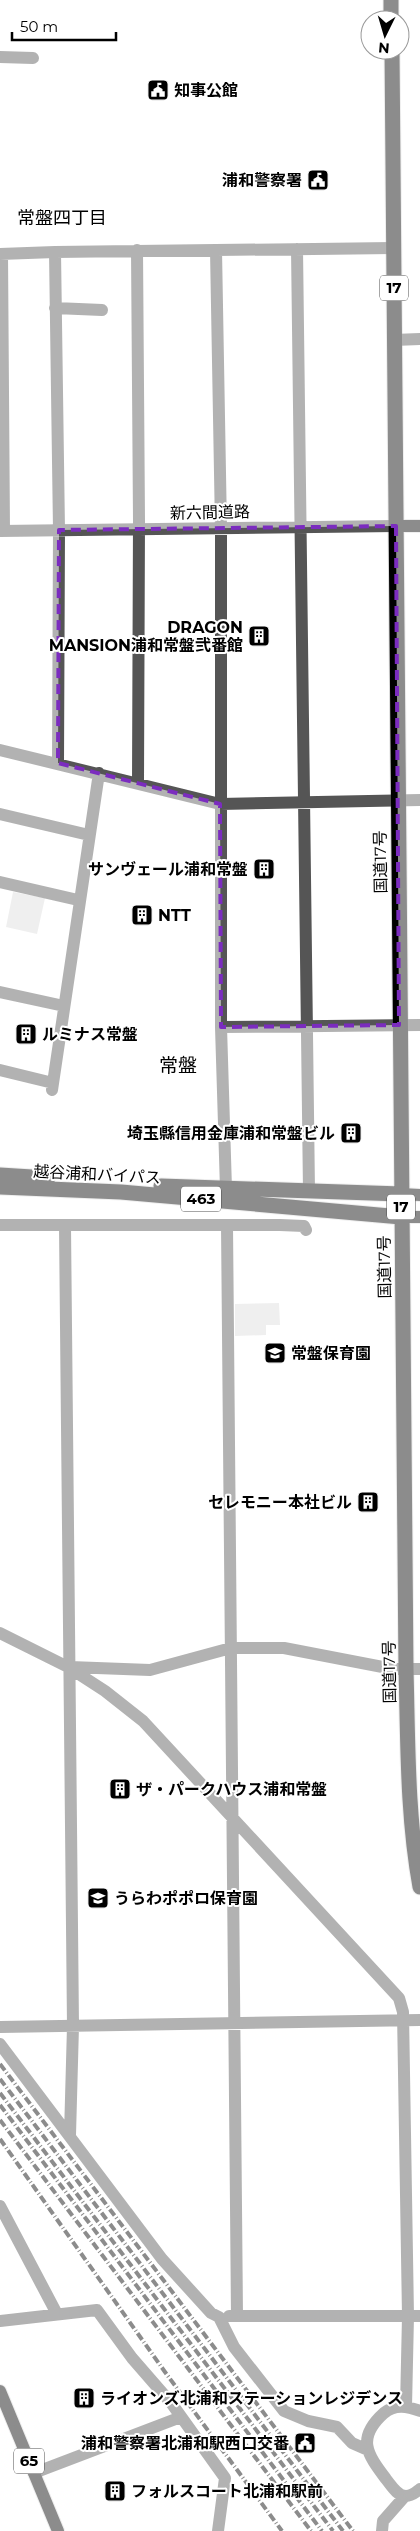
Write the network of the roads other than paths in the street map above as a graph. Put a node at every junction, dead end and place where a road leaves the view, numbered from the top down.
1 (0, 57) edge
2 (33, 58) dead end
3 (392, 60) edge
4 (393, 248) junction
5 (297, 249) junction
6 (137, 250) junction
7 (216, 250) junction
8 (55, 252) junction
9 (1, 254) edge
10 (55, 308) junction
11 (102, 310) dead end
12 (420, 339) edge
13 (394, 340) junction
14 (396, 526) junction
15 (420, 526) edge
16 (300, 527) junction
17 (221, 528) junction
18 (139, 529) junction
19 (2, 530) edge
20 (59, 530) junction
21 (0, 750) edge
22 (58, 763) junction
23 (99, 774) junction
24 (138, 783) junction
25 (397, 800) junction
26 (420, 800) edge
27 (303, 801) junction
28 (220, 804) junction
29 (0, 814) edge
30 (89, 835) junction
31 (0, 882) edge
32 (78, 900) junction
33 (0, 992) edge
34 (64, 1006) junction
35 (400, 1025) junction
36 (420, 1025) edge
37 (306, 1026) junction
38 (222, 1027) junction
39 (0, 1070) edge
40 (0, 1175) edge
41 (0, 1187) edge
42 (226, 1189) junction
43 (309, 1191) junction
44 (401, 1194) junction
45 (420, 1195) edge
46 (401, 1217) junction
47 (420, 1217) edge
48 (0, 1225) edge
49 (227, 1225) junction
50 (65, 1226) junction
51 (306, 1230) dead end
52 (0, 1633) edge
53 (231, 1648) junction
54 (68, 1667) junction
55 (413, 1669) edge
56 (414, 1753) edge
57 (232, 1814) junction
58 (416, 1836) edge
59 (420, 1887) edge
60 (403, 2020) junction
61 (420, 2020) edge
62 (234, 2023) junction
63 (73, 2026) junction
64 (0, 2027) edge
65 (0, 2044) edge
66 (70, 2135) junction
67 (0, 2206) edge
68 (57, 2314) junction
69 (237, 2316) junction
70 (414, 2316) edge
71 (219, 2317) junction
72 (0, 2321) edge
73 (0, 2391) edge
74 (406, 2407) junction
75 (420, 2412) edge
76 (182, 2417) junction
77 (368, 2450) junction
78 (34, 2473) junction
79 (420, 2489) edge
80 (405, 2496) junction
81 (58, 2531) edge
82 (218, 2531) edge
83 (382, 2531) edge

1 - 2 street
3 - 4 highway, 17
4 - 5 street
4 - 13 highway, 17
5 - 7 street
5 - 16 street
6 - 7 street
6 - 8 street
6 - 18 street
7 - 17 street
8 - 9 street
8 - 10 street
9 - 19 street
10 - 11 street
10 - 20 street
12 - 13 street
13 - 14 highway, 17
14 - 15 main road, 新六間道路
14 - 16 street, 新六間道路
14 - 25 highway, 国道17号 / 17
16 - 17 street, 新六間道路
16 - 27 street
17 - 18 street, 新六間道路
17 - 28 street
18 - 20 street, 新六間道路
18 - 24 street
19 - 20 street, 新六間道路
20 - 22 street
21 - 22 street
22 - 23 street
23 - 24 street
23 - 30 street
24 - 28 street
25 - 26 street
25 - 27 street
25 - 35 highway, 国道17号 / 17
27 - 28 street
27 - 37 street
28 - 38 street
29 - 30 street
30 - 32 street
31 - 32 street
32 - 34 street
33 - 34 street
34 - 39 street
35 - 36 street
35 - 37 street
35 - 44 highway, 国道17号 / 17
37 - 38 street
37 - 43 street
38 - 42 street
40 - 42 highway, 越谷浦和バイパス / 463
41 - 46 highway, 越谷浦和バイパス / 463
42 - 43 highway, 越谷浦和バイパス / 463
43 - 44 highway, 越谷浦和バイパス / 463
44 - 45 main road
44 - 46 highway, 国道17号 / 17
46 - 47 main road
46 - 55 highway, 国道17号 / 17
48 - 50 street
49 - 50 street
49 - 51 street
49 - 53 street
50 - 54 street
52 - 54 street
53 - 54 street
53 - 55 street
53 - 57 street
54 - 57 street
54 - 63 street
55 - 56 highway, 国道17号 / 17
56 - 58 highway, 国道17号 / 17
57 - 60 street
57 - 62 street
58 - 59 highway, 国道17号 / 17
60 - 61 street
60 - 62 street
60 - 70 street
62 - 63 street
62 - 69 street
63 - 64 street
63 - 66 street
65 - 66 street
66 - 71 street
67 - 68 street
68 - 72 street
68 - 76 street
69 - 70 street
69 - 71 street
70 - 74 street
71 - 77 street
73 - 78 main road, 65
74 - 75 street
74 - 77 street
76 - 78 street
76 - 82 street
77 - 80 street
78 - 81 main road, 65
79 - 80 street
80 - 83 street

